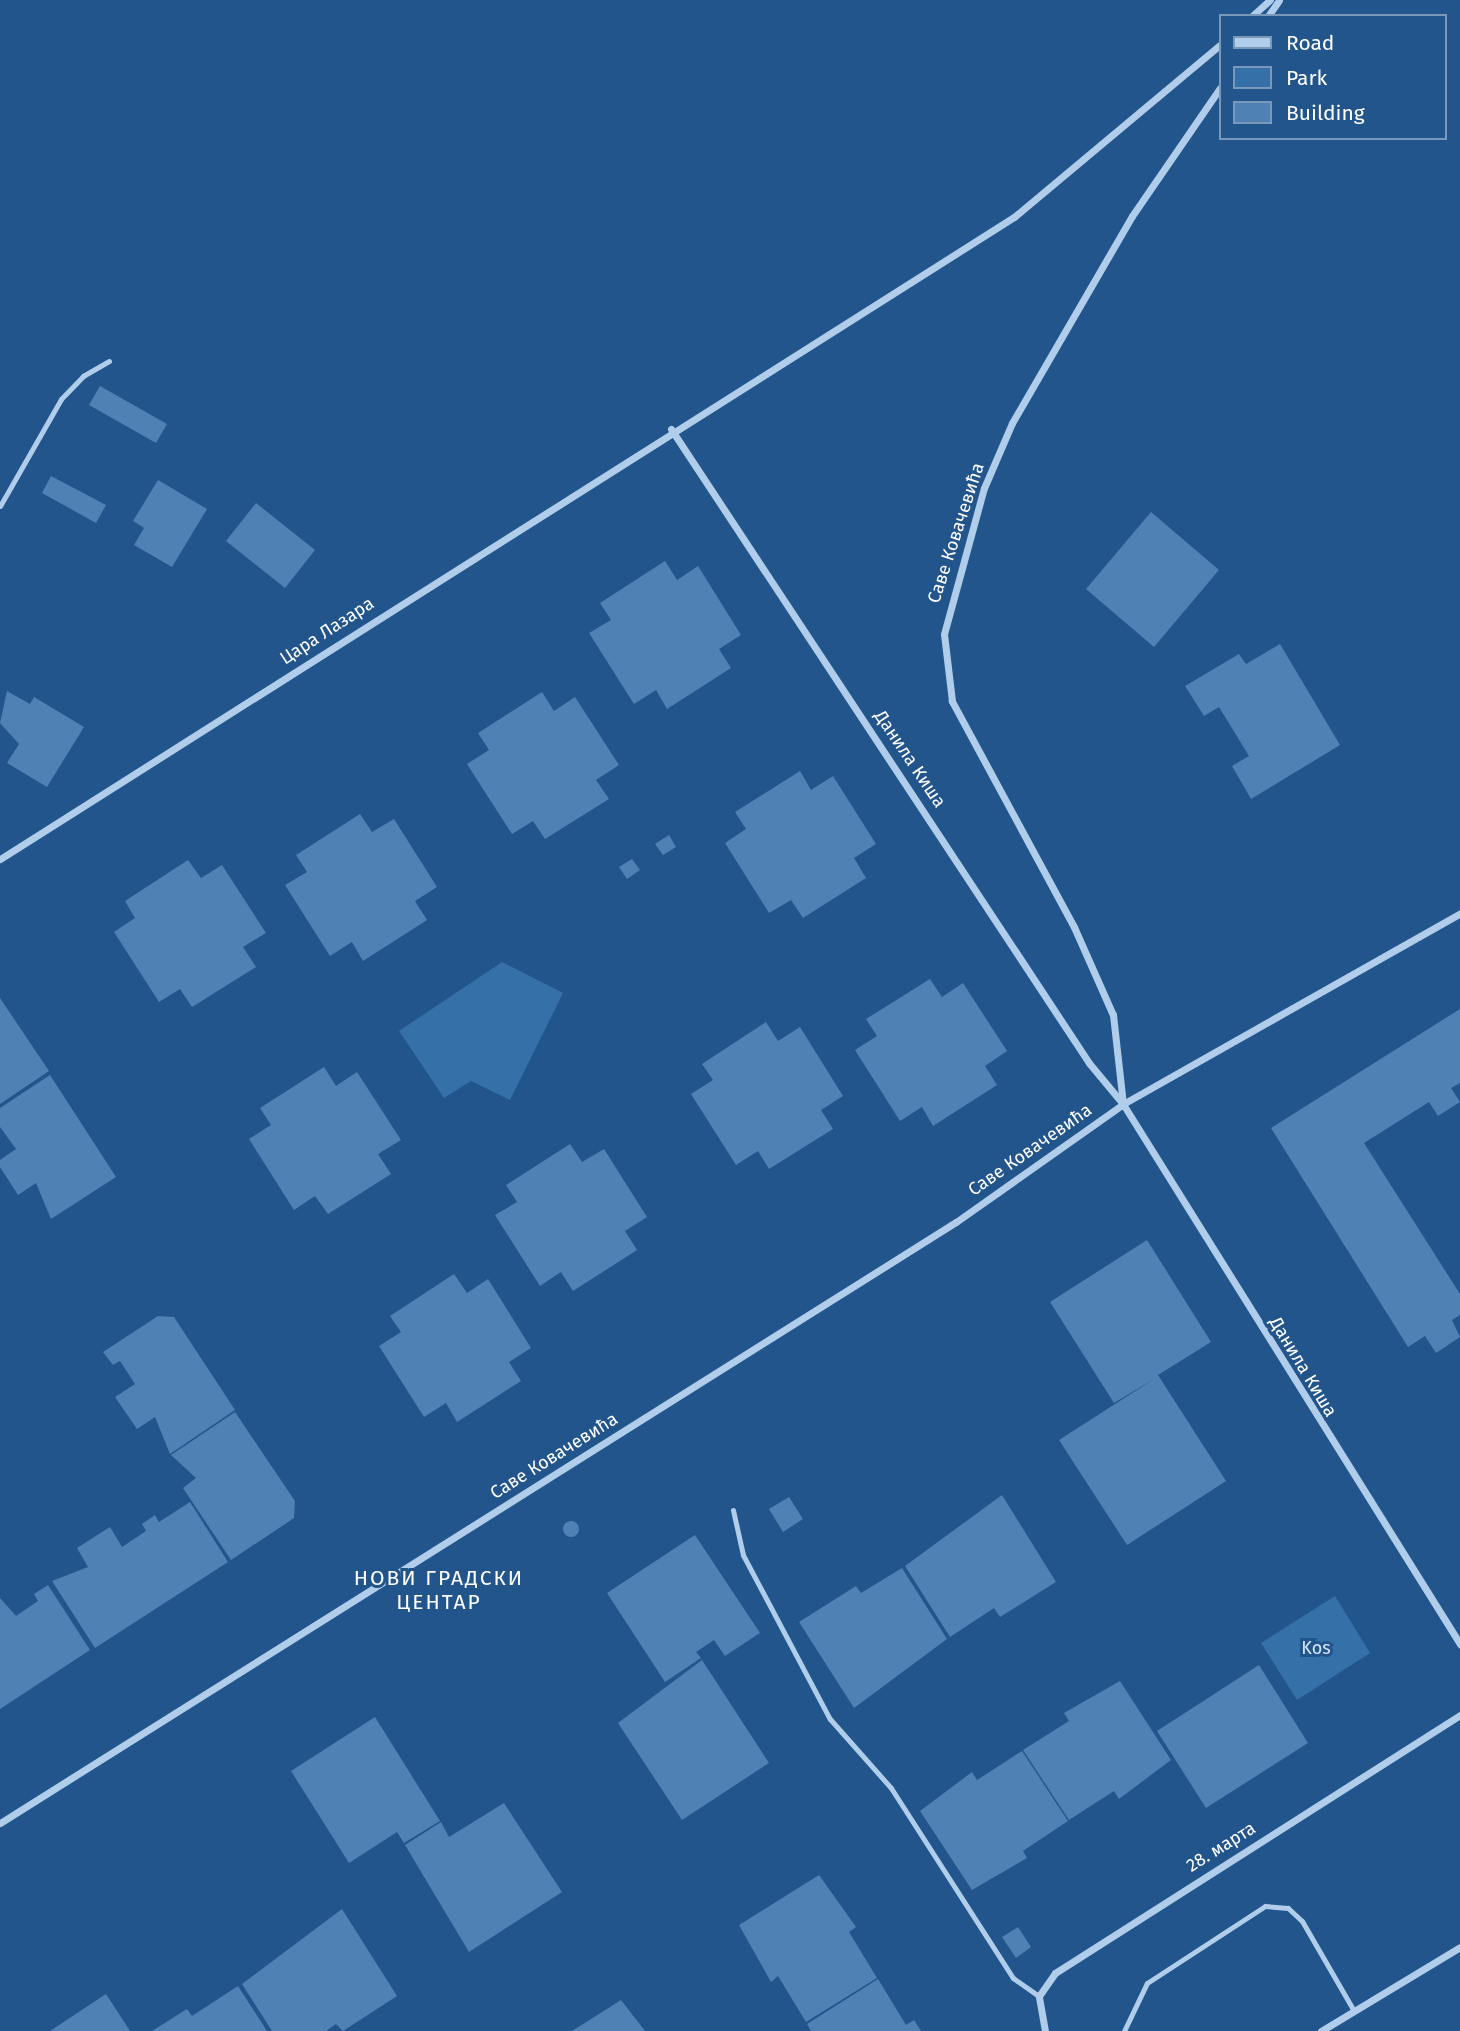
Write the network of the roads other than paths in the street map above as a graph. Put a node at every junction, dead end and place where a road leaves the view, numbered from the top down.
1 (1270, 0) edge
2 (1254, 14) edge
3 (1218, 47) edge
4 (1218, 91) edge
5 (109, 361) dead end
6 (671, 429) junction
7 (0, 506) edge
8 (0, 859) edge
9 (1460, 913) edge
10 (1123, 1104) junction
11 (733, 1510) dead end
12 (1460, 1644) edge
13 (1460, 1715) edge
14 (0, 1823) edge
15 (1460, 1947) edge
16 (1039, 1996) junction
17 (1354, 2011) junction
18 (1045, 2031) edge
19 (1124, 2031) edge
20 (1321, 2031) edge

1 - 2 street
3 - 6 street, Цара Лазара
4 - 10 street, Саве Ковачевића
5 - 7 lane
6 - 8 street, Цара Лазара
6 - 10 street, Данила Киша
9 - 10 street
10 - 12 street, Данила Киша
10 - 14 street, Саве Ковачевића
11 - 16 lane
13 - 16 street, 28. марта
15 - 17 street
16 - 18 street
17 - 19 lane
17 - 20 street

